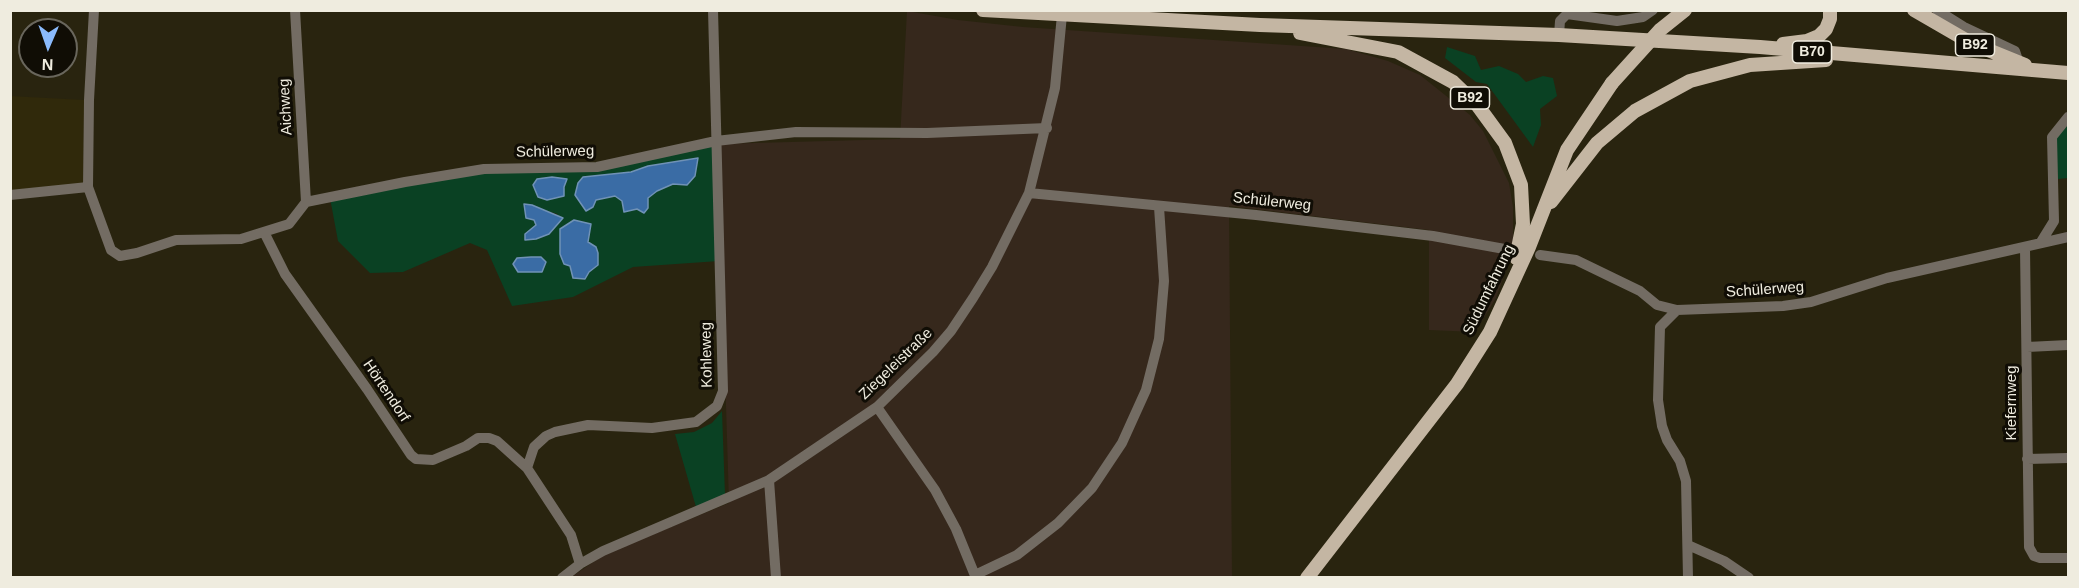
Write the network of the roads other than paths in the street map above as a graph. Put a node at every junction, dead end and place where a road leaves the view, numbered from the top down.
1 (93, 10) edge
2 (295, 10) edge
3 (713, 10) edge
4 (983, 10) edge
5 (1653, 10) edge
6 (1685, 10) edge
7 (1830, 10) edge
8 (1914, 10) edge
9 (1937, 10) edge
10 (1062, 15) junction
11 (1260, 25) junction
12 (1559, 35) junction
13 (1760, 47) junction
14 (1864, 57) junction
15 (2019, 63) junction
16 (2041, 71) junction
17 (2068, 73) edge
18 (2068, 117) edge
19 (1047, 129) junction
20 (716, 141) junction
21 (88, 187) junction
22 (1029, 193) junction
23 (10, 195) edge
24 (306, 202) junction
25 (1159, 207) junction
26 (1538, 221) junction
27 (2054, 221) junction
28 (264, 232) junction
29 (2068, 237) edge
30 (2041, 242) junction
31 (2025, 248) junction
32 (1510, 250) dead end
33 (1540, 255) dead end
34 (1657, 305) junction
35 (1501, 306) junction
36 (1677, 310) junction
37 (1660, 327) junction
38 (2068, 345) edge
39 (2027, 347) junction
40 (877, 407) junction
41 (2068, 458) edge
42 (2027, 459) junction
43 (527, 468) junction
44 (769, 480) junction
45 (1688, 545) junction
46 (2068, 558) edge
47 (580, 564) junction
48 (976, 576) edge
49 (562, 578) edge
50 (776, 578) edge
51 (1307, 578) edge
52 (1688, 578) edge
53 (1749, 578) edge

1 - 21 street
2 - 24 street, Aichweg
3 - 20 street, Kohleweg
4 - 10 main road, B70
5 - 12 street
6 - 26 main road, Südumfahrung / B92, bridge
7 - 13 main road
8 - 15 main road, B92
9 - 15 street
10 - 11 main road, B70
10 - 19 street, Ziegeleistraße
11 - 12 main road, B70
11 - 35 main road, B92
12 - 13 main road, B70
13 - 14 main road, B70
14 - 16 main road, B70
14 - 26 main road, B92
15 - 16 main road, B92
16 - 17 main road, B70
18 - 27 street
19 - 20 street, Schülerweg
19 - 22 street, Ziegeleistraße
20 - 24 street, Schülerweg
20 - 43 street, Kohleweg
21 - 23 street
21 - 28 street
22 - 25 street, Schülerweg
22 - 40 street, Ziegeleistraße
24 - 28 street
25 - 32 street, Schülerweg
25 - 48 street
26 - 35 main road, Südumfahrung / B92
27 - 29 street
27 - 30 street
28 - 43 street, Hörtendorf
29 - 30 street, Schülerweg
30 - 31 street, Schülerweg
31 - 36 street, Schülerweg
31 - 39 street, Kiefernweg
33 - 34 street, Schülerweg
34 - 36 street, Schülerweg
34 - 37 street
35 - 51 main road, Südumfahrung / B92
36 - 37 street
37 - 45 street
38 - 39 street
39 - 42 street, Kiefernweg
40 - 44 street, Ziegeleistraße
40 - 48 street
41 - 42 street
42 - 46 street, Kiefernweg
43 - 47 street
44 - 47 street, Ziegeleistraße
44 - 50 street
45 - 52 street
45 - 53 street
47 - 49 street, Ziegeleistraße

